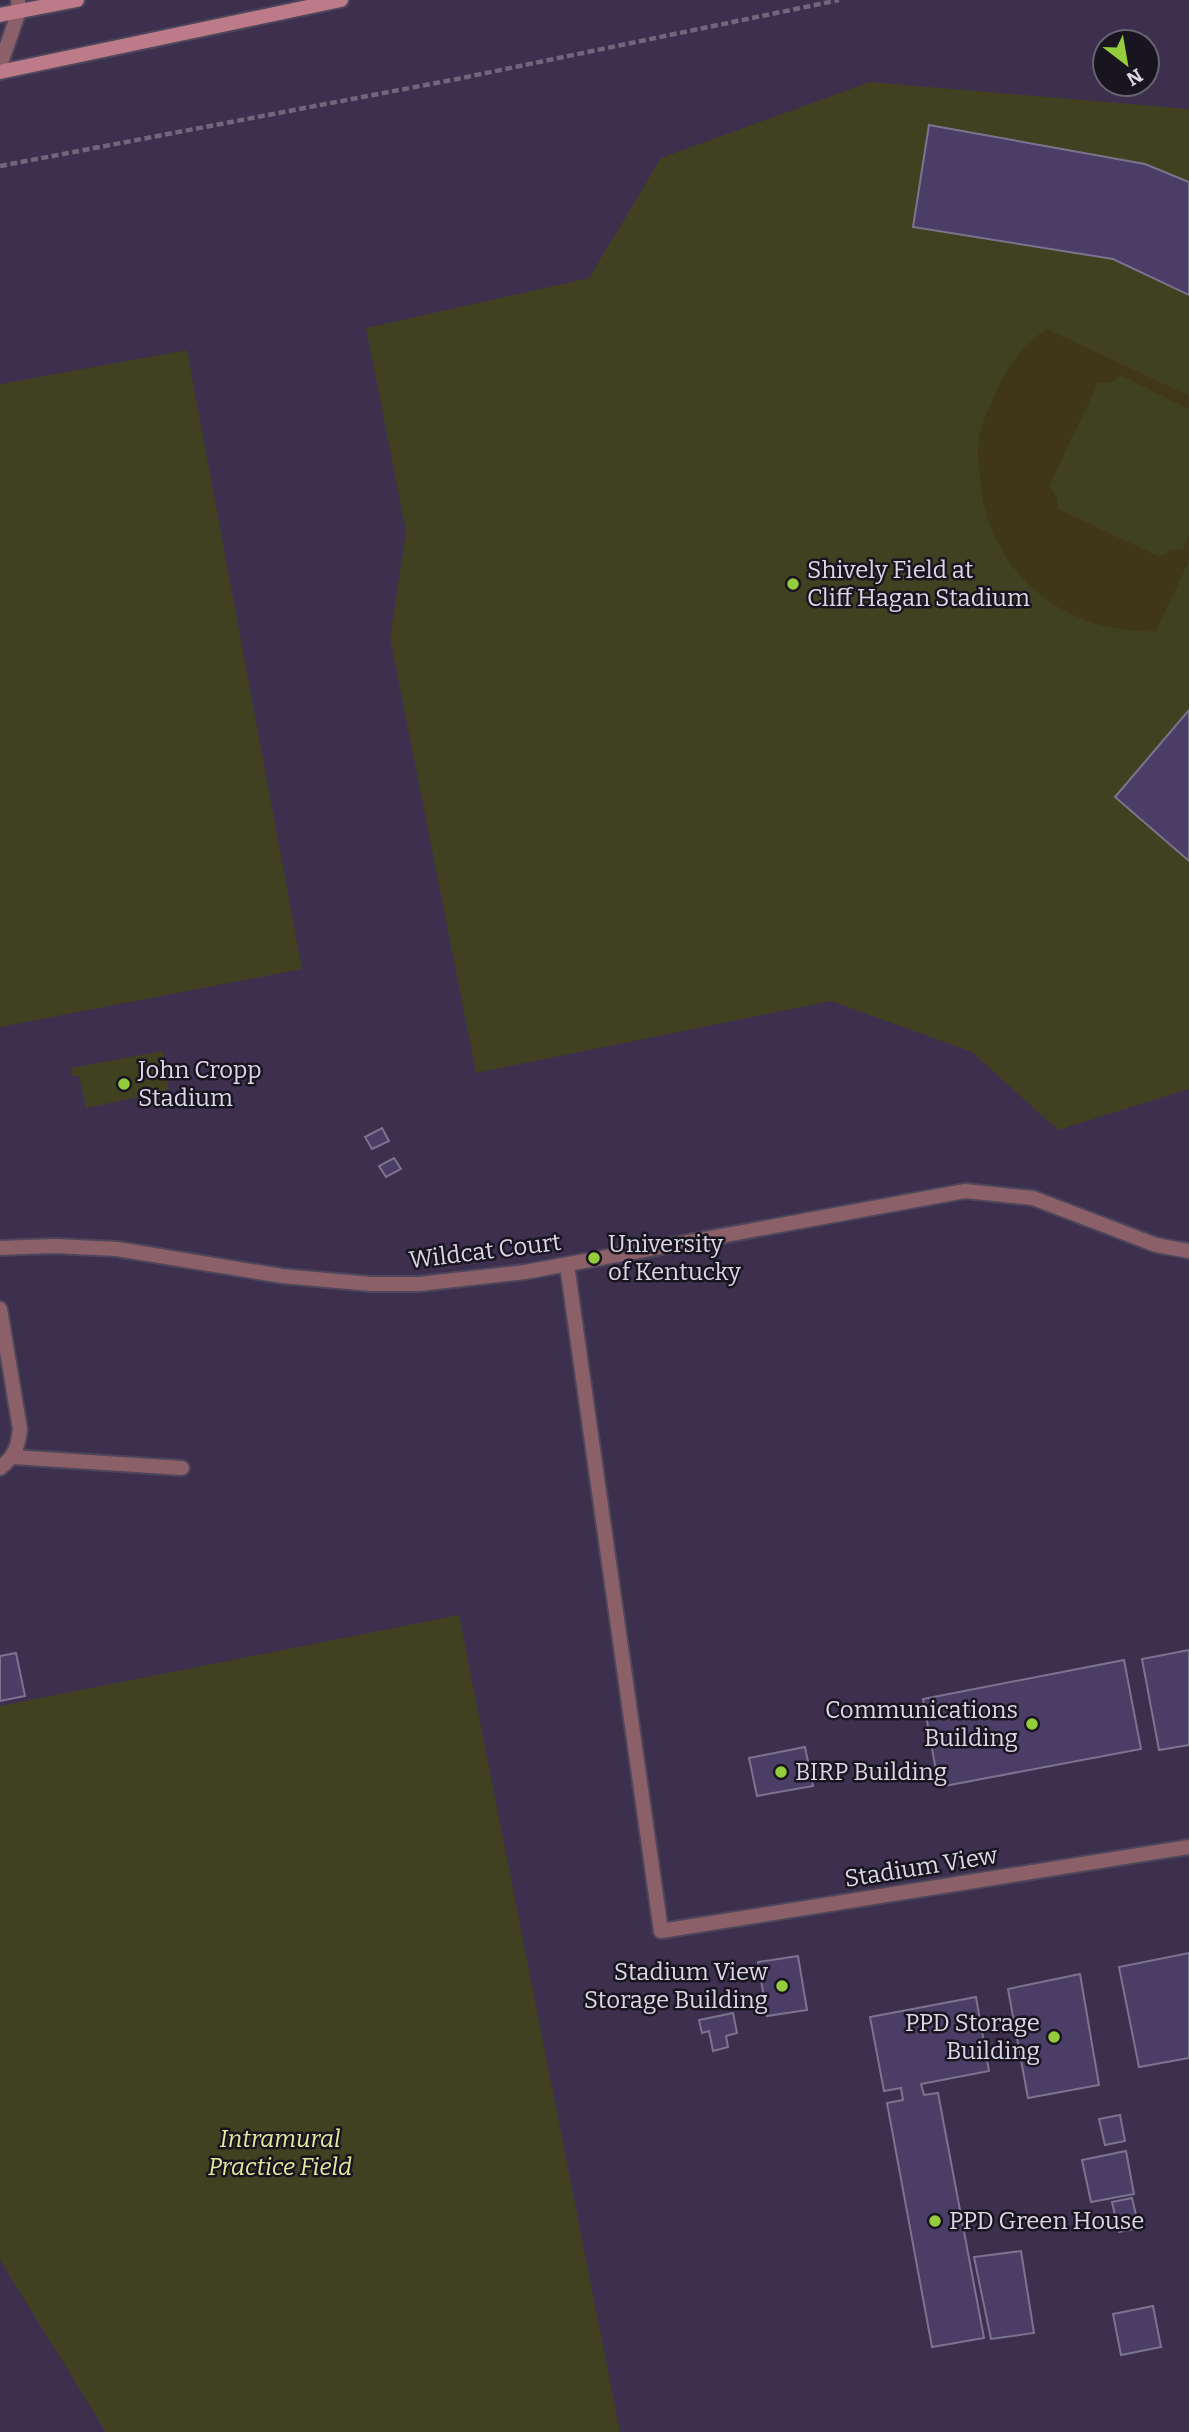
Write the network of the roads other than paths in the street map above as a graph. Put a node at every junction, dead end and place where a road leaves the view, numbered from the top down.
1 (77, 0) edge
2 (341, 0) edge
3 (18, 6) edge
4 (0, 15) edge
5 (0, 66) edge
6 (0, 72) edge
7 (0, 1248) edge
8 (1189, 1251) edge
9 (567, 1265) junction
10 (0, 1309) edge
11 (4, 1353) edge
12 (13, 1457) junction
13 (0, 1468) edge
14 (182, 1468) dead end
15 (1189, 1847) edge

1 - 3 main road
2 - 6 main road
3 - 4 main road
3 - 5 street
7 - 9 street, Wildcat Court
8 - 9 street, Wildcat Court
9 - 15 street, Stadium View
10 - 11 street
11 - 12 street
12 - 13 street
12 - 14 street

